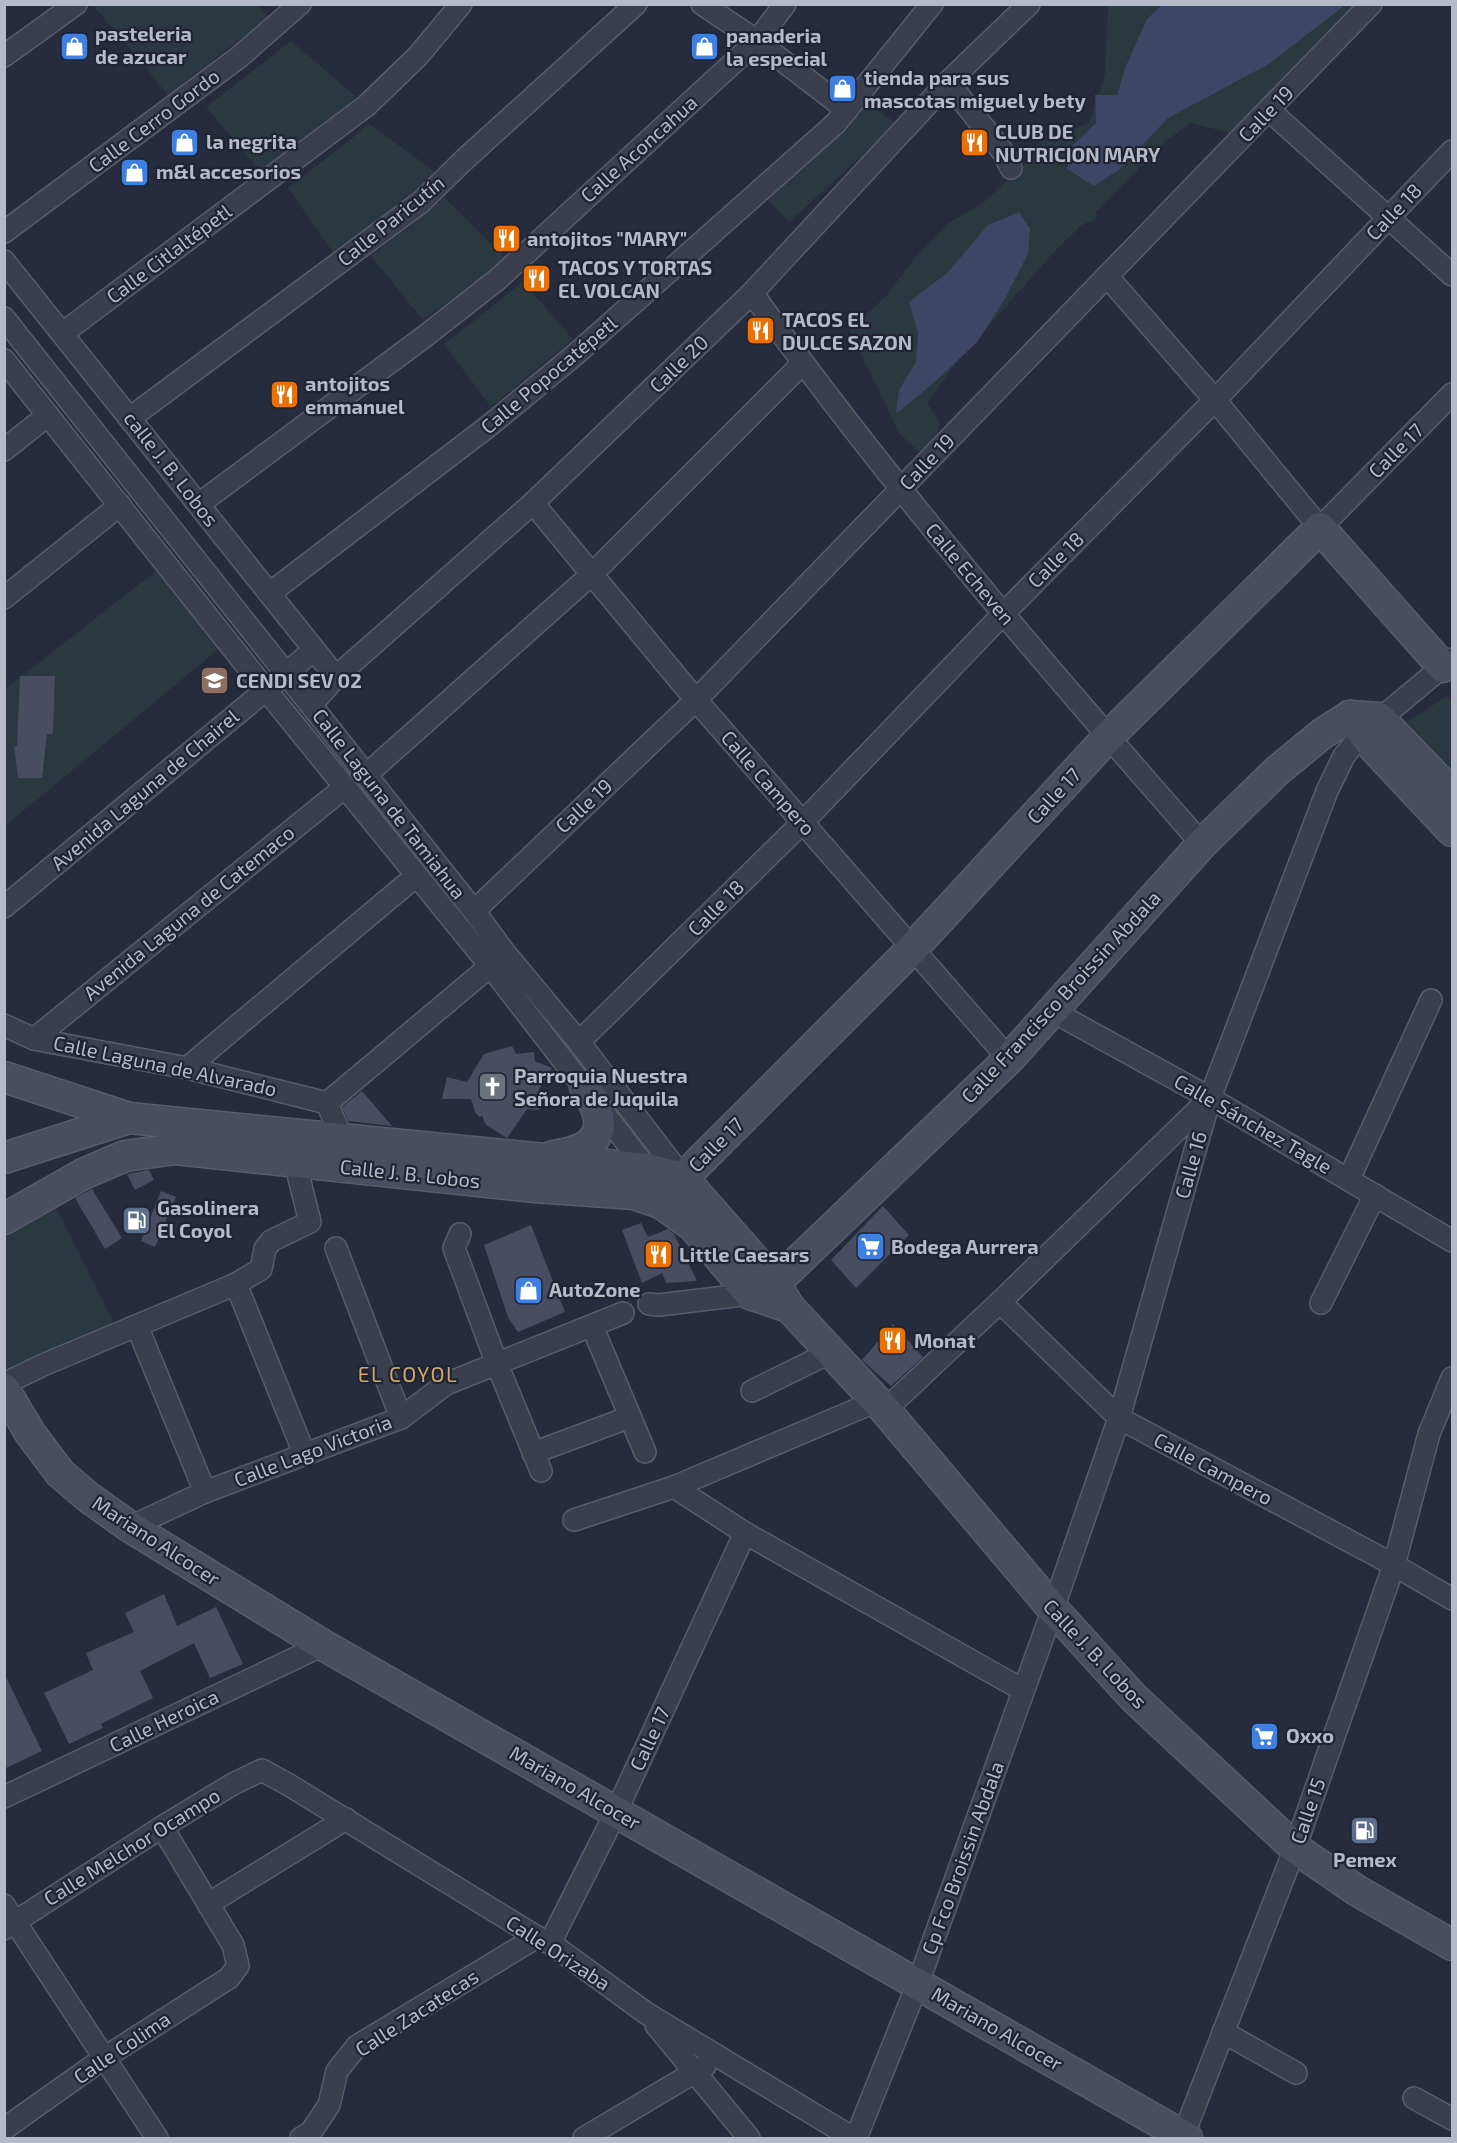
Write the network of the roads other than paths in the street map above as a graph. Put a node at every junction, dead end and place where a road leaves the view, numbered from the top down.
1 (76, 4) edge
2 (300, 4) edge
3 (461, 4) edge
4 (636, 4) edge
5 (702, 4) edge
6 (785, 4) edge
7 (932, 4) edge
8 (1029, 4) edge
9 (1371, 4) edge
10 (757, 41) junction
11 (4, 56) edge
12 (948, 82) junction
13 (847, 110) junction
14 (1270, 111) junction
15 (1452, 151) edge
16 (1011, 168) dead end
17 (1387, 218) junction
18 (4, 232) edge
19 (4, 261) edge
20 (1452, 275) edge
21 (1107, 276) junction
22 (752, 293) junction
23 (4, 318) edge
24 (63, 333) junction
25 (4, 360) edge
26 (802, 364) junction
27 (1452, 394) edge
28 (1215, 400) junction
29 (48, 415) junction
30 (130, 418) junction
31 (4, 450) edge
32 (900, 490) junction
33 (533, 503) junction
34 (199, 504) junction
35 (120, 505) junction
36 (1320, 528) junction
37 (592, 574) junction
38 (270, 593) junction
39 (4, 598) edge
40 (1002, 614) junction
41 (314, 650) junction
42 (1448, 663) edge
43 (287, 674) junction
44 (336, 677) junction
45 (266, 690) junction
46 (696, 700) junction
47 (311, 705) junction
48 (1364, 723) junction
49 (1108, 737) junction
50 (366, 775) junction
51 (345, 787) junction
52 (1452, 794) edge
53 (802, 823) junction
54 (1452, 831) edge
55 (1202, 844) junction
56 (416, 876) junction
57 (4, 907) edge
58 (474, 910) junction
59 (913, 948) junction
60 (498, 960) junction
61 (1431, 1000) dead end
62 (1052, 1011) junction
63 (4, 1025) edge
64 (34, 1039) junction
65 (579, 1042) junction
66 (1009, 1059) junction
67 (187, 1068) junction
68 (4, 1077) edge
69 (585, 1087) junction
70 (1210, 1098) junction
71 (327, 1103) junction
72 (129, 1118) junction
73 (342, 1138) junction
74 (4, 1158) edge
75 (538, 1158) junction
76 (298, 1162) junction
77 (647, 1169) junction
78 (683, 1178) junction
79 (1348, 1179) junction
80 (1375, 1195) junction
81 (661, 1203) junction
82 (4, 1220) edge
83 (460, 1234) dead end
84 (1452, 1241) edge
85 (336, 1248) dead end
86 (237, 1284) junction
87 (771, 1295) junction
88 (1000, 1302) junction
89 (1321, 1303) dead end
90 (649, 1304) dead end
91 (623, 1313) dead end
92 (136, 1326) junction
93 (592, 1326) junction
94 (831, 1352) junction
95 (497, 1364) junction
96 (1452, 1378) edge
97 (5, 1389) edge
98 (752, 1391) dead end
99 (881, 1405) junction
100 (630, 1416) junction
101 (400, 1418) junction
102 (1119, 1418) junction
103 (645, 1452) dead end
104 (304, 1453) junction
105 (674, 1487) junction
106 (205, 1492) junction
107 (574, 1520) dead end
108 (130, 1527) junction
109 (745, 1533) junction
110 (1394, 1565) junction
111 (1452, 1599) edge
112 (1053, 1609) junction
113 (323, 1645) junction
114 (1023, 1690) junction
115 (262, 1770) joint
116 (4, 1797) edge
117 (616, 1812) junction
118 (346, 1819) junction
119 (162, 1827) junction
120 (1295, 1848) junction
121 (208, 1904) junction
122 (8, 1918) edge
123 (543, 1940) junction
124 (1452, 1945) edge
125 (918, 1983) junction
126 (646, 2013) junction
127 (1223, 2032) junction
128 (719, 2057) junction
129 (104, 2058) junction
130 (695, 2073) junction
131 (1296, 2073) dead end
132 (1414, 2098) dead end
133 (1452, 2119) edge
134 (4, 2129) edge
135 (1185, 2137) edge
136 (157, 2139) edge
137 (302, 2139) edge
138 (584, 2139) edge
139 (749, 2139) edge
140 (855, 2139) edge

1 - 11 street
2 - 18 street, Calle Cerro Gordo
3 - 24 street, Calle Citlaltépetl
4 - 30 street, Calle Paricutín
5 - 10 street
6 - 10 street, Calle Aconcahua
7 - 13 street, Calle Popocatépetl
8 - 12 street, Calle 20
9 - 14 street, Calle 19
10 - 13 street
10 - 34 street, Calle Aconcahua
12 - 16 street
12 - 22 street, Calle 20
13 - 38 street, Calle Popocatépetl
14 - 17 street
14 - 21 street, Calle 19
15 - 17 street, Calle 18
17 - 20 street
17 - 28 street, Calle 18
19 - 24 street, calle J. B. Lobos
21 - 28 street
21 - 32 street, Calle 19
22 - 26 street, Calle Echeven
22 - 33 street, Calle 20
23 - 43 street, Calle Laguna de Tamiahua
24 - 30 street, calle J. B. Lobos
25 - 29 street, Calle Laguna de Tamiahua
26 - 32 street, Calle Echeven
26 - 37 street
27 - 36 street, Calle 17
28 - 36 street
28 - 40 street, Calle 18
29 - 31 street
29 - 35 street, Calle Laguna de Tamiahua
30 - 34 street, calle J. B. Lobos
32 - 40 street, Calle Echeven
32 - 46 street, Calle 19
33 - 37 street, Calle Campero
33 - 44 street, Calle 20
34 - 38 street, calle J. B. Lobos
35 - 39 street
35 - 45 street, Calle Laguna de Tamiahua
36 - 42 main road
36 - 49 main road, Calle 17
37 - 46 street, Calle Campero
37 - 50 street
38 - 41 street, calle J. B. Lobos
40 - 49 street, Calle Echeven
40 - 53 street, Calle 18
41 - 43 street, Avenida Laguna de Chairel
41 - 44 street, calle J. B. Lobos
42 - 48 street, Calle Francisco Broissin Abdala
43 - 45 street, Avenida Laguna de Chairel
43 - 47 street, Calle Laguna de Tamiahua
44 - 47 street, Calle 20
45 - 51 street, Calle Laguna de Tamiahua
45 - 57 street, Avenida Laguna de Chairel
46 - 53 street, Calle Campero
46 - 58 street, Calle 19
47 - 50 street, Calle Laguna de Tamiahua
48 - 52 main road
48 - 54 main road
48 - 55 main road, Calle Francisco Broissin Abdala
48 - 70 street, Calle 16
49 - 55 street, Calle Echeven
49 - 59 main road, Calle 17
50 - 58 street, Calle Laguna de Tamiahua
51 - 56 street, Calle Laguna de Tamiahua
51 - 64 street, Avenida Laguna de Catemaco
53 - 59 street, Calle Campero
53 - 65 street, Calle 18
55 - 62 main road, Calle Francisco Broissin Abdala
56 - 60 street, Calle Laguna de Tamiahua
56 - 67 street
58 - 60 street, Calle Laguna de Tamiahua
59 - 66 street, Calle Campero
59 - 78 main road, Calle 17
60 - 65 street, Calle Laguna de Tamiahua
60 - 69 street, Calle Laguna de Tamiahua
60 - 71 street
61 - 79 street
62 - 66 main road, Calle Francisco Broissin Abdala
62 - 70 street, Calle Sánchez Tagle
63 - 64 street, Calle Laguna de Alvarado
64 - 67 street, Calle Laguna de Alvarado
65 - 78 street, Calle Laguna de Tamiahua
66 - 87 main road, Calle Francisco Broissin Abdala
67 - 71 street, Calle Laguna de Alvarado
68 - 72 main road
69 - 75 main road
69 - 77 street, Calle Laguna de Tamiahua
70 - 79 street, Calle Sánchez Tagle
70 - 88 street
70 - 102 street, Calle 16
71 - 73 street
72 - 73 main road, Calle J. B. Lobos
72 - 74 main road
73 - 75 main road, Calle J. B. Lobos
75 - 77 main road, Calle J. B. Lobos
76 - 81 main road, Calle J. B. Lobos
76 - 82 main road, Calle J. B. Lobos
76 - 86 street
77 - 78 main road, Calle J. B. Lobos
77 - 81 street, Calle Laguna de Tamiahua
78 - 81 main road, Calle 17
78 - 87 main road, Calle J. B. Lobos
79 - 80 street, Calle Sánchez Tagle
80 - 84 street, Calle Sánchez Tagle
80 - 89 street
81 - 87 main road, Calle J. B. Lobos
83 - 95 street
85 - 101 street
86 - 92 street
86 - 104 street
87 - 90 street
87 - 94 main road, Calle J. B. Lobos
88 - 99 street
88 - 102 street, Calle Campero
91 - 93 street, Calle Lago Victoria
92 - 97 street
92 - 106 street
93 - 95 street, Calle Lago Victoria
93 - 100 street
94 - 98 street
94 - 99 main road, Calle J. B. Lobos
95 - 100 street
95 - 101 street, Calle Lago Victoria
96 - 110 street, Calle 15
97 - 108 main road, Mariano Alcocer
99 - 105 street
99 - 112 main road, Calle J. B. Lobos
100 - 103 street
101 - 104 street, Calle Lago Victoria
102 - 110 street, Calle Campero
102 - 112 street, Calle 16
104 - 106 street, Calle Lago Victoria
105 - 107 street
105 - 109 street
106 - 108 street, Calle Lago Victoria
108 - 113 main road, Mariano Alcocer
109 - 114 street
109 - 117 street, Calle 17
110 - 111 street, Calle Campero
110 - 120 street, Calle 15
112 - 114 street, Cp Fco Broissin Abdala
112 - 120 main road, Calle J. B. Lobos
113 - 116 street, Calle Heroica
113 - 117 main road, Mariano Alcocer
114 - 125 street, Cp Fco Broissin Abdala
115 - 118 street, Calle Orizaba
115 - 119 street, Calle Melchor Ocampo
117 - 123 street, Calle 17
117 - 125 main road, Mariano Alcocer
118 - 121 street
118 - 123 street, Calle Orizaba
119 - 121 street
119 - 122 street, Calle Melchor Ocampo
120 - 124 main road, Calle J. B. Lobos
120 - 127 street, Calle 15
121 - 129 street, Calle Colima
122 - 129 street
123 - 126 street, Calle Orizaba
123 - 137 street, Calle Zacatecas
125 - 135 main road, Mariano Alcocer
125 - 140 street, Cp Fco Broissin Abdala
126 - 128 street, Calle Orizaba
126 - 130 street
127 - 131 street
127 - 135 street, Calle 15
128 - 130 street
128 - 140 street, Calle Orizaba
129 - 134 street, Calle Colima
129 - 136 street
130 - 138 street
130 - 139 street
132 - 133 street

